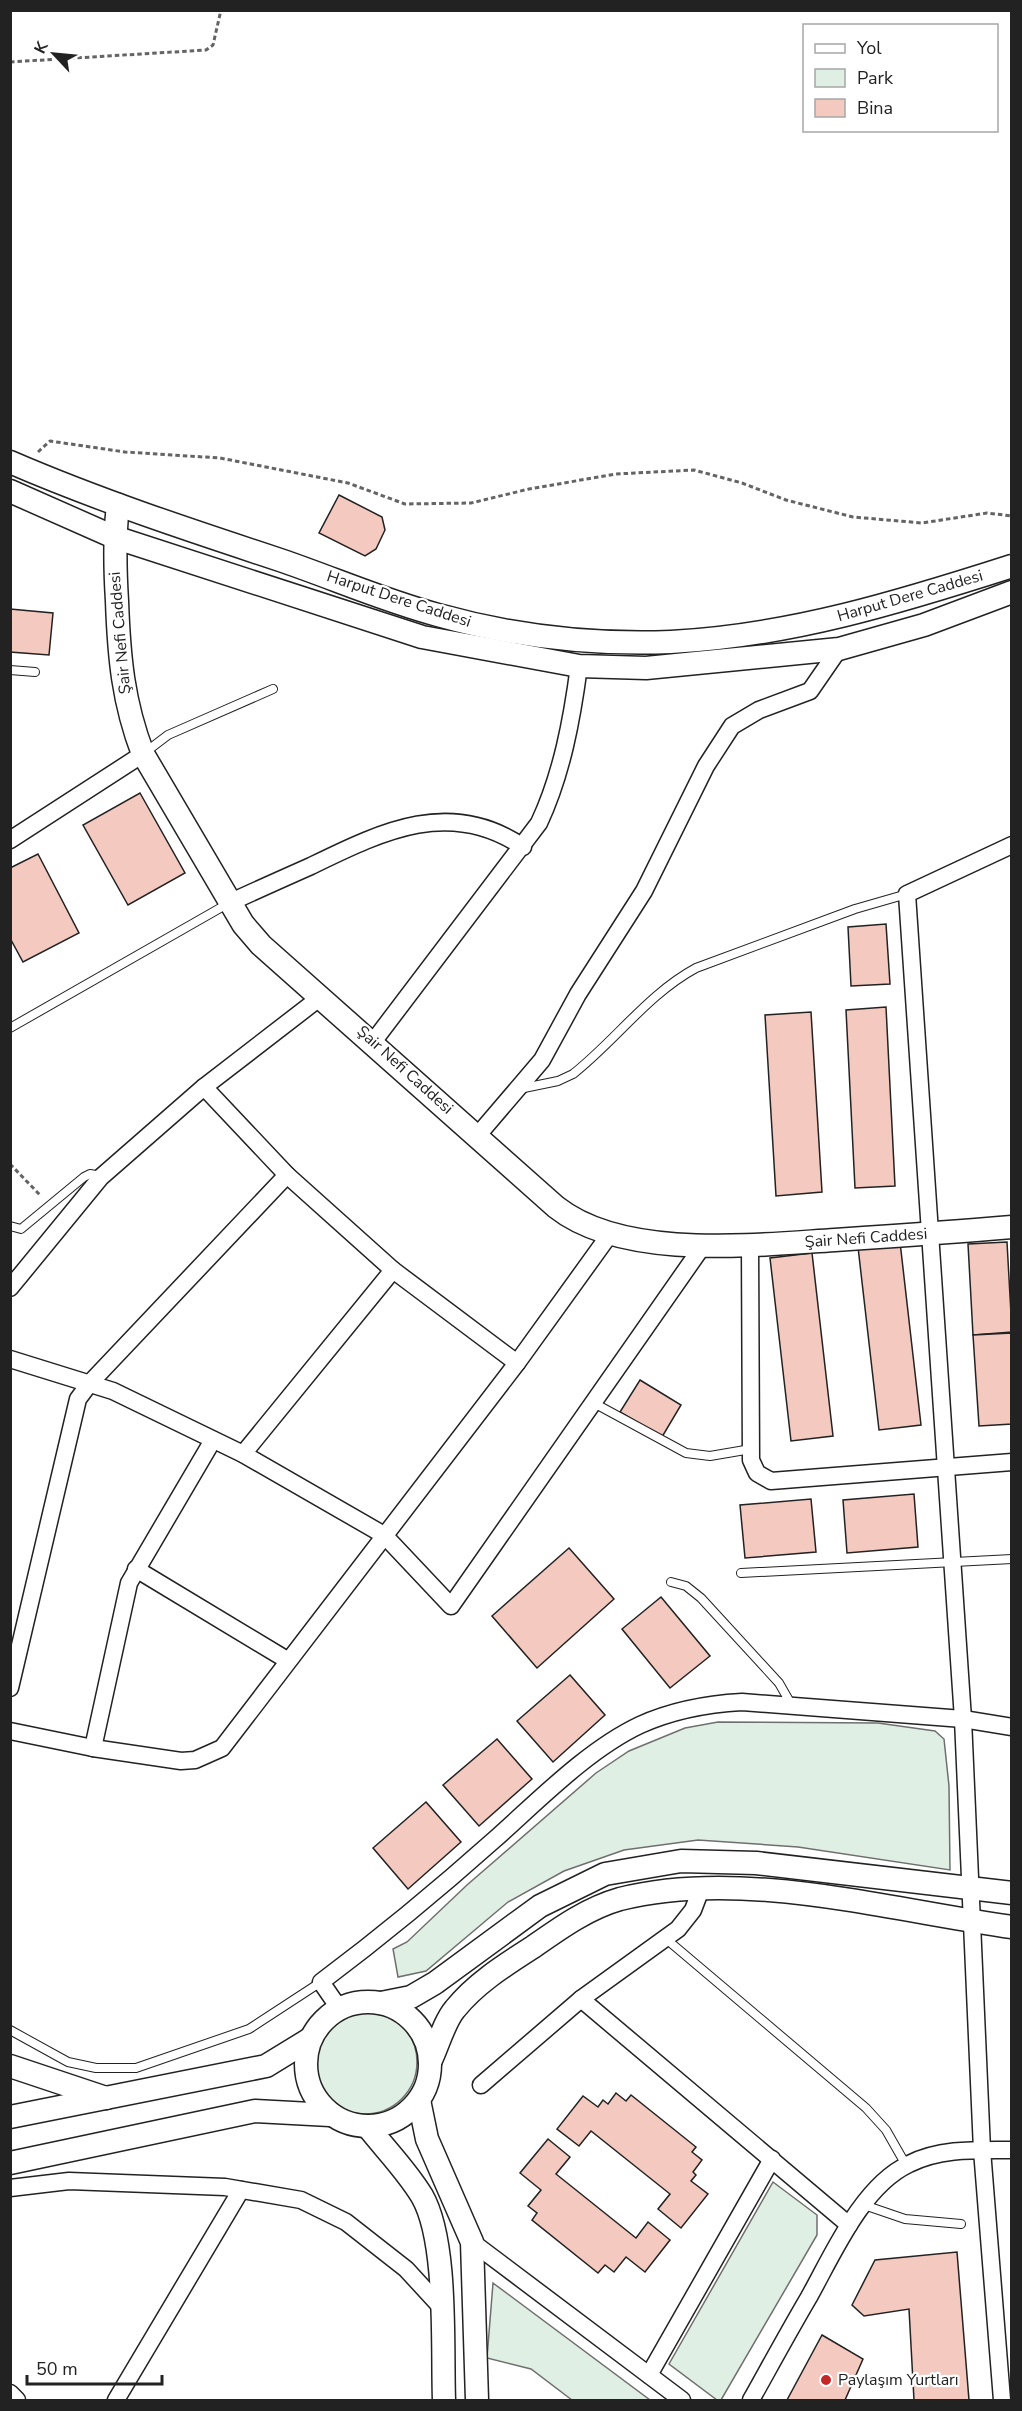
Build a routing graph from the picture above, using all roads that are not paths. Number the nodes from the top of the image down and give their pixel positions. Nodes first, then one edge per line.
1 (16, 464) edge
2 (13, 494) edge
3 (118, 505) junction
4 (114, 537) junction
5 (1011, 566) edge
6 (1011, 592) edge
7 (839, 649) junction
8 (579, 666) junction
9 (10, 670) edge
10 (35, 672) dead end
11 (273, 689) dead end
12 (143, 754) junction
13 (10, 840) edge
14 (1011, 845) edge
15 (523, 847) junction
16 (907, 894) junction
17 (231, 902) junction
18 (322, 996) junction
19 (10, 1028) edge
20 (373, 1042) junction
21 (204, 1087) junction
22 (519, 1089) junction
23 (478, 1135) junction
24 (287, 1175) junction
25 (101, 1177) junction
26 (10, 1226) edge
27 (1011, 1227) edge
28 (609, 1234) junction
29 (931, 1234) junction
30 (750, 1245) junction
31 (702, 1247) junction
32 (393, 1270) junction
33 (10, 1288) edge
34 (10, 1359) edge
35 (517, 1363) junction
36 (90, 1383) junction
37 (592, 1402) junction
38 (213, 1440) junction
39 (751, 1449) junction
40 (243, 1454) junction
41 (1011, 1462) edge
42 (945, 1467) junction
43 (384, 1535) junction
44 (1011, 1559) edge
45 (952, 1561) junction
46 (136, 1569) junction
47 (741, 1573) dead end
48 (671, 1582) dead end
49 (287, 1660) junction
50 (10, 1688) edge
51 (792, 1704) junction
52 (963, 1719) junction
53 (1011, 1727) edge
54 (10, 1731) edge
55 (93, 1748) junction
56 (971, 1887) junction
57 (701, 1889) junction
58 (1011, 1893) edge
59 (972, 1922) junction
60 (1011, 1927) edge
61 (665, 1938) junction
62 (321, 1982) junction
63 (581, 1999) junction
64 (381, 2003) junction
65 (339, 2008) junction
66 (10, 2030) edge
67 (310, 2040) junction
68 (430, 2062) junction
69 (10, 2066) edge
70 (139, 2080) junction
71 (481, 2085) dead end
72 (109, 2099) junction
73 (419, 2100) junction
74 (330, 2115) junction
75 (10, 2117) edge
76 (368, 2127) junction
77 (982, 2150) junction
78 (1011, 2150) edge
79 (772, 2159) junction
80 (10, 2163) edge
81 (906, 2165) junction
82 (10, 2188) edge
83 (241, 2190) junction
84 (864, 2205) junction
85 (961, 2224) dead end
86 (849, 2225) junction
87 (472, 2242) junction
88 (441, 2307) junction
89 (1004, 2327) edge
90 (649, 2375) junction
91 (10, 2393) edge
92 (16, 2400) edge
93 (116, 2400) edge
94 (444, 2400) edge
95 (477, 2400) edge
96 (681, 2400) edge
97 (751, 2400) edge
98 (1002, 2400) edge

1 - 3 street, Harput Dere Caddesi
2 - 4 street, Harput Dere Caddesi
3 - 4 street, Şair Nefi Caddesi
3 - 5 street, Harput Dere Caddesi
4 - 8 street, Harput Dere Caddesi
4 - 12 street, Şair Nefi Caddesi
6 - 7 street, Harput Dere Caddesi
7 - 8 street, Harput Dere Caddesi
7 - 22 street
8 - 15 street
9 - 10 lane
11 - 12 lane
12 - 13 street
12 - 17 street, Şair Nefi Caddesi
14 - 16 street
15 - 17 street
15 - 20 street
16 - 22 lane
16 - 29 street
17 - 18 street, Şair Nefi Caddesi
17 - 19 lane
18 - 20 street, Şair Nefi Caddesi
18 - 21 street
20 - 23 street, Şair Nefi Caddesi
21 - 24 street
21 - 25 street
22 - 23 street
23 - 28 street, Şair Nefi Caddesi
24 - 32 street
24 - 36 street
25 - 26 lane
25 - 33 street
27 - 29 street, Şair Nefi Caddesi
28 - 31 street, Şair Nefi Caddesi
28 - 35 street
29 - 30 street, Şair Nefi Caddesi
29 - 42 street
30 - 31 street, Şair Nefi Caddesi
30 - 39 street
31 - 37 street
32 - 35 street
32 - 40 street
34 - 36 street
35 - 43 street
36 - 38 street
36 - 50 street
37 - 39 lane
37 - 43 street
38 - 40 street
38 - 46 street
39 - 42 street
40 - 43 street
41 - 42 street
42 - 45 street
43 - 49 street
44 - 45 lane
45 - 47 lane
45 - 52 street
46 - 49 street
46 - 55 street
48 - 51 lane
49 - 55 street
51 - 52 street
51 - 62 street
52 - 53 street
52 - 56 street
54 - 55 street
56 - 58 street
56 - 59 street
56 - 64 street
57 - 59 street
57 - 61 street
57 - 68 street
59 - 60 street
59 - 77 street
61 - 63 street
61 - 81 lane
62 - 65 street
62 - 70 lane
63 - 71 street
63 - 79 street
64 - 65 street
64 - 68 street
65 - 67 street
66 - 70 lane
67 - 70 street
67 - 74 street
68 - 73 street
69 - 72 street
70 - 72 street
72 - 75 street
73 - 76 street
73 - 87 street
74 - 76 street
74 - 80 street
76 - 88 street
77 - 78 street
77 - 81 street
77 - 89 street
79 - 86 street
79 - 90 street
81 - 84 street
82 - 83 street
83 - 88 street
83 - 93 street
84 - 85 lane
84 - 86 street
86 - 97 street
87 - 90 street
87 - 95 street
88 - 94 street
89 - 98 street
90 - 96 street
91 - 92 street

